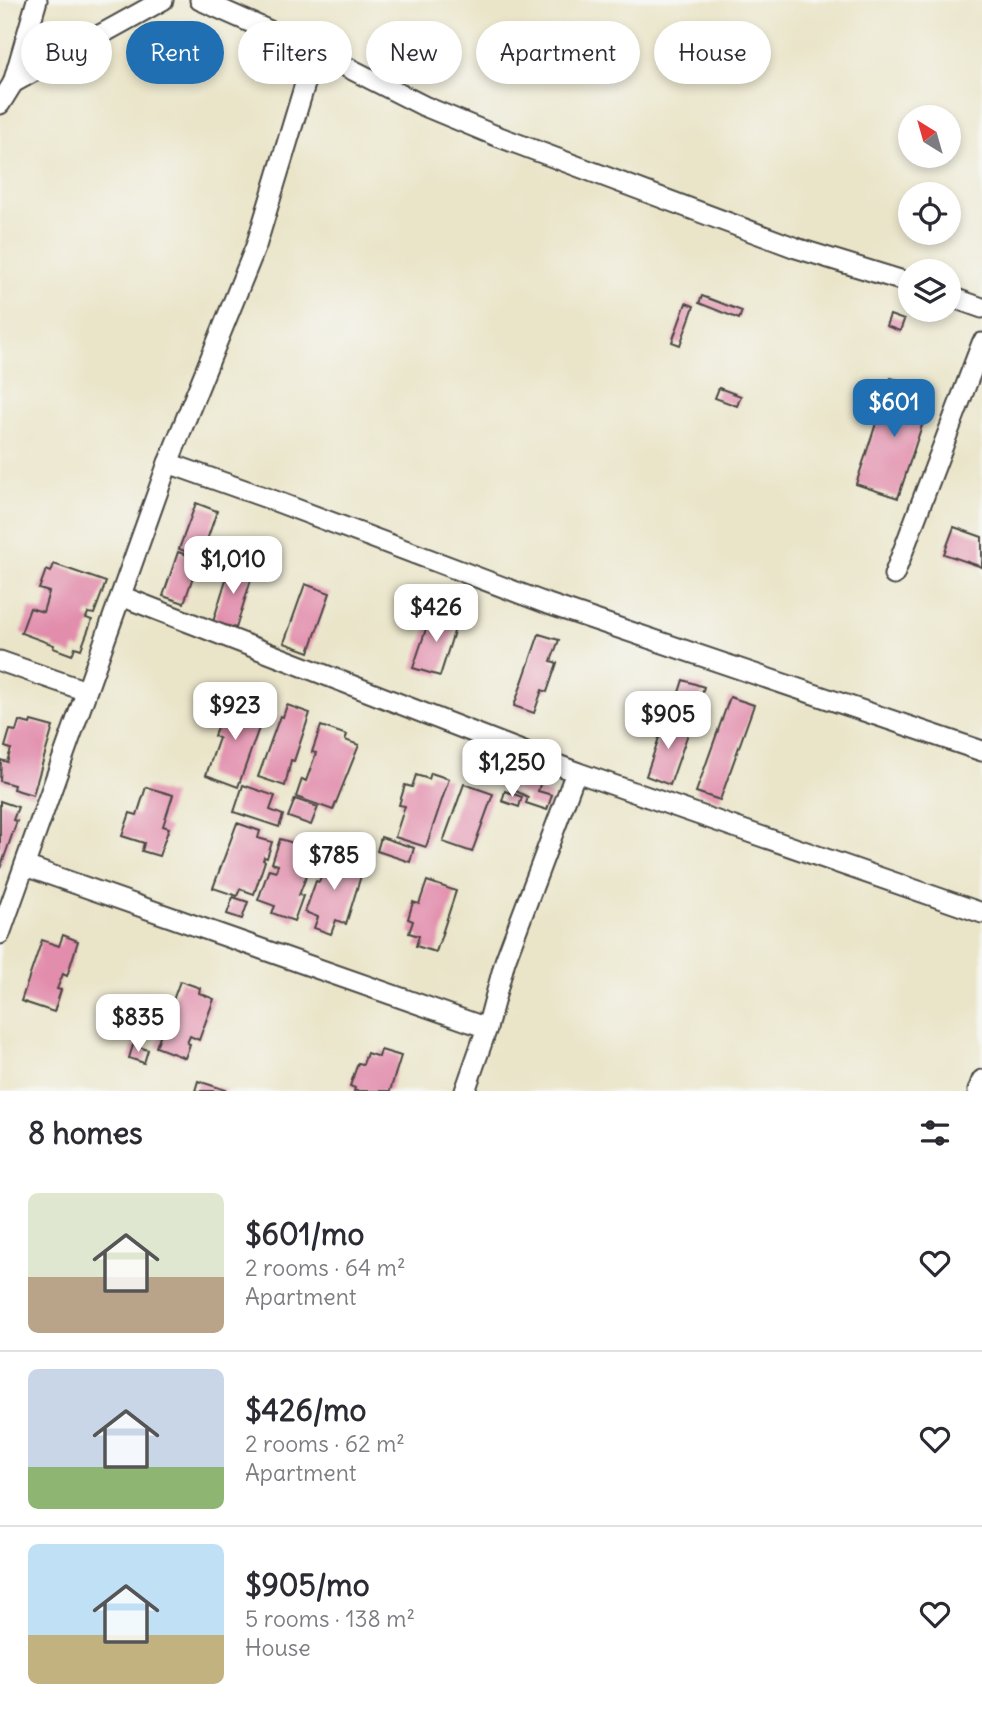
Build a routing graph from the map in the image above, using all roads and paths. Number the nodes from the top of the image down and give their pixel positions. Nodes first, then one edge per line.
1 (37, 0) edge
2 (163, 0) edge
3 (200, 0) edge
4 (247, 21) edge
5 (352, 70) edge
6 (13, 83) junction
7 (305, 84) edge
8 (0, 104) edge
9 (898, 280) edge
10 (961, 301) edge
11 (982, 308) edge
12 (982, 343) edge
13 (169, 463) junction
14 (894, 575) dead end
15 (121, 596) junction
16 (0, 661) edge
17 (86, 691) junction
18 (982, 751) edge
19 (576, 772) junction
20 (25, 866) junction
21 (4, 910) edge
22 (982, 913) edge
23 (0, 934) edge
24 (487, 1028) junction
25 (982, 1080) edge
26 (465, 1091) edge
27 (978, 1091) edge

1 - 6 street
2 - 6 street
3 - 4 street
5 - 9 street
6 - 8 street
7 - 13 street
10 - 11 street
12 - 14 street
13 - 15 street
13 - 18 street
15 - 17 street
15 - 19 street
16 - 17 street
17 - 20 street
19 - 22 street
19 - 24 street
20 - 21 street
20 - 24 street
21 - 23 street
24 - 26 street
25 - 27 street

